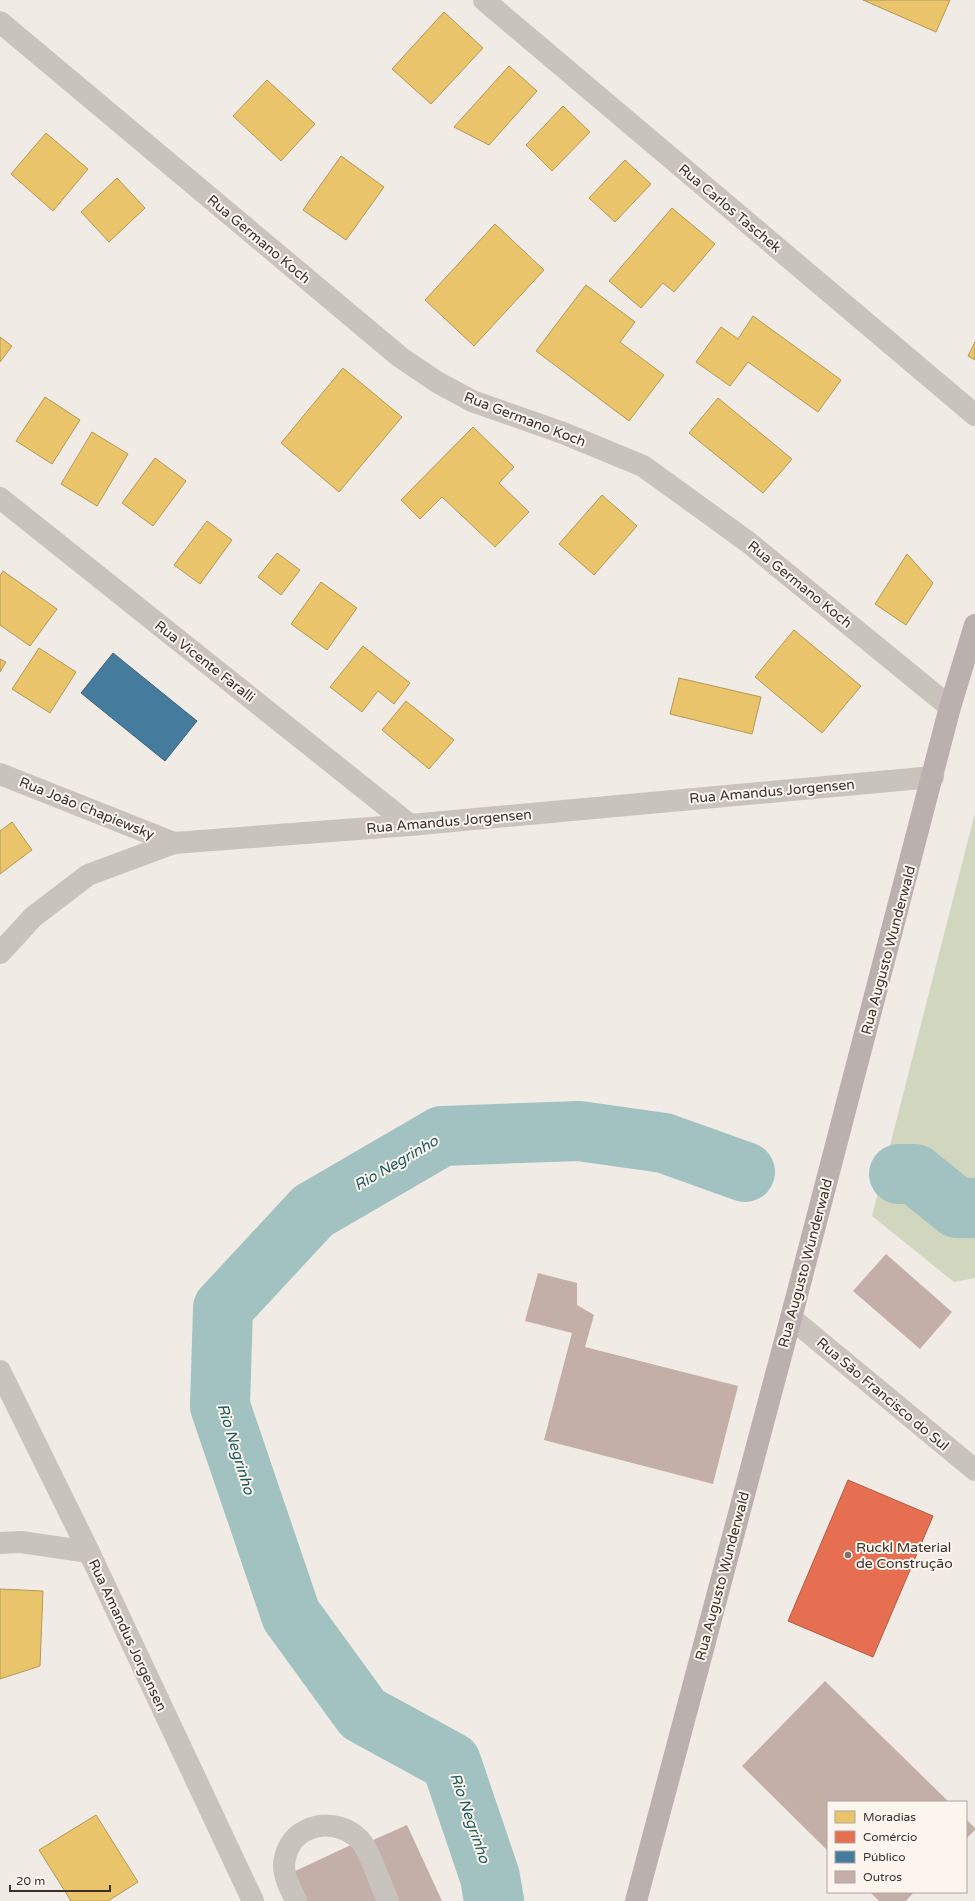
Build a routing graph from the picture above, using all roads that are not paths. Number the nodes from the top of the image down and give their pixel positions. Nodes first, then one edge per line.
1 (484, 0) edge
2 (0, 22) edge
3 (975, 415) edge
4 (0, 498) edge
5 (975, 625) edge
6 (950, 707) junction
7 (0, 774) edge
8 (933, 777) junction
9 (410, 825) junction
10 (174, 843) junction
11 (0, 953) edge
12 (791, 1318) junction
13 (0, 1371) edge
14 (975, 1470) edge
15 (0, 1543) edge
16 (88, 1552) junction
17 (253, 1901) edge
18 (296, 1901) edge
19 (388, 1901) edge
20 (636, 1901) edge

1 - 3 street, Rua Carlos Taschek
2 - 6 street, Rua Germano Koch
4 - 9 street, Rua Vicente Faralli
5 - 6 main road, Rua Augusto Wunderwald
6 - 8 main road, Rua Augusto Wunderwald
7 - 10 street, Rua João Chapiewsky
8 - 9 street, Rua Amandus Jorgensen
8 - 12 main road, Rua Augusto Wunderwald
9 - 10 street, Rua Amandus Jorgensen
10 - 11 street, Rua Amandus Jorgensen
12 - 14 street, Rua São Francisco do Sul
12 - 20 main road, Rua Augusto Wunderwald
13 - 16 street, Rua Amandus Jorgensen
15 - 16 street
16 - 17 street, Rua Amandus Jorgensen
18 - 19 street

